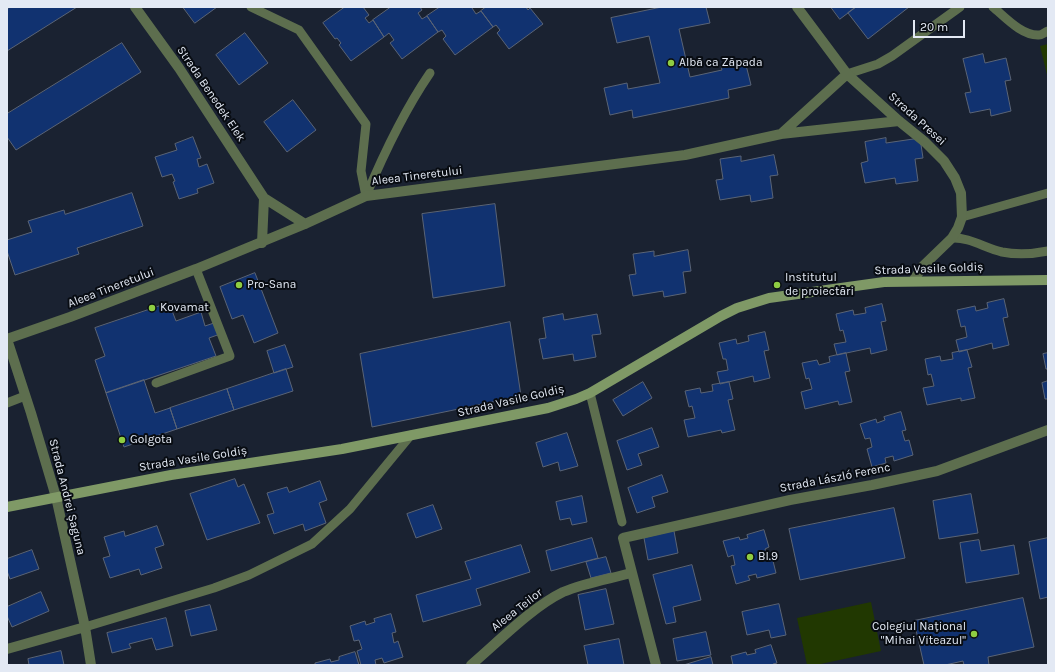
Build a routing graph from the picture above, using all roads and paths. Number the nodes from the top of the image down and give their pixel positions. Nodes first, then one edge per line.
1 (135, 7) edge
2 (251, 7) edge
3 (797, 7) edge
4 (960, 7) edge
5 (993, 7) edge
6 (1048, 31) edge
7 (430, 72) dead end
8 (847, 74) junction
9 (898, 121) junction
10 (781, 134) junction
11 (1048, 193) edge
12 (366, 196) junction
13 (264, 198) junction
14 (962, 217) junction
15 (305, 224) junction
16 (952, 238) junction
17 (262, 243) junction
18 (1048, 251) edge
19 (196, 269) junction
20 (1048, 280) edge
21 (913, 281) junction
22 (7, 339) edge
23 (156, 384) dead end
24 (590, 393) junction
25 (26, 396) junction
26 (7, 403) edge
27 (1048, 430) edge
28 (411, 435) junction
29 (56, 497) junction
30 (7, 507) edge
31 (622, 522) dead end
32 (631, 572) junction
33 (84, 627) junction
34 (7, 649) edge
35 (91, 665) edge
36 (471, 665) edge
37 (656, 665) edge

1 - 13 street, Strada Benedek Elek
2 - 12 lane
3 - 8 street, Strada Presei
4 - 8 lane
5 - 6 lane
7 - 12 lane
8 - 9 street, Strada Presei
8 - 10 street
9 - 10 street, Aleea Tineretului
9 - 14 street, Strada Presei
10 - 12 street, Aleea Tineretului
11 - 14 lane
12 - 15 street, Aleea Tineretului
13 - 15 street, Strada Benedek Elek
13 - 17 street
14 - 16 street, Strada Presei
15 - 17 street, Aleea Tineretului
16 - 18 lane
16 - 21 street, Strada Presei
17 - 19 street, Aleea Tineretului
19 - 22 street, Aleea Tineretului
19 - 23 lane
20 - 21 street, Strada Vasile Goldiș
21 - 24 street, Strada Vasile Goldiș
22 - 25 street, Strada Andrei Șaguna
24 - 28 street, Strada Vasile Goldiș
24 - 31 lane
25 - 26 lane
25 - 29 street, Strada Andrei Șaguna
27 - 32 street, Strada László Ferenc
28 - 29 street, Strada Vasile Goldiș
28 - 33 lane
29 - 30 street, Strada Vasile Goldiș
29 - 33 street, Strada Andrei Șaguna
32 - 36 street, Aleea Teilor
32 - 37 street
33 - 34 street
33 - 35 street, Strada Andrei Șaguna

